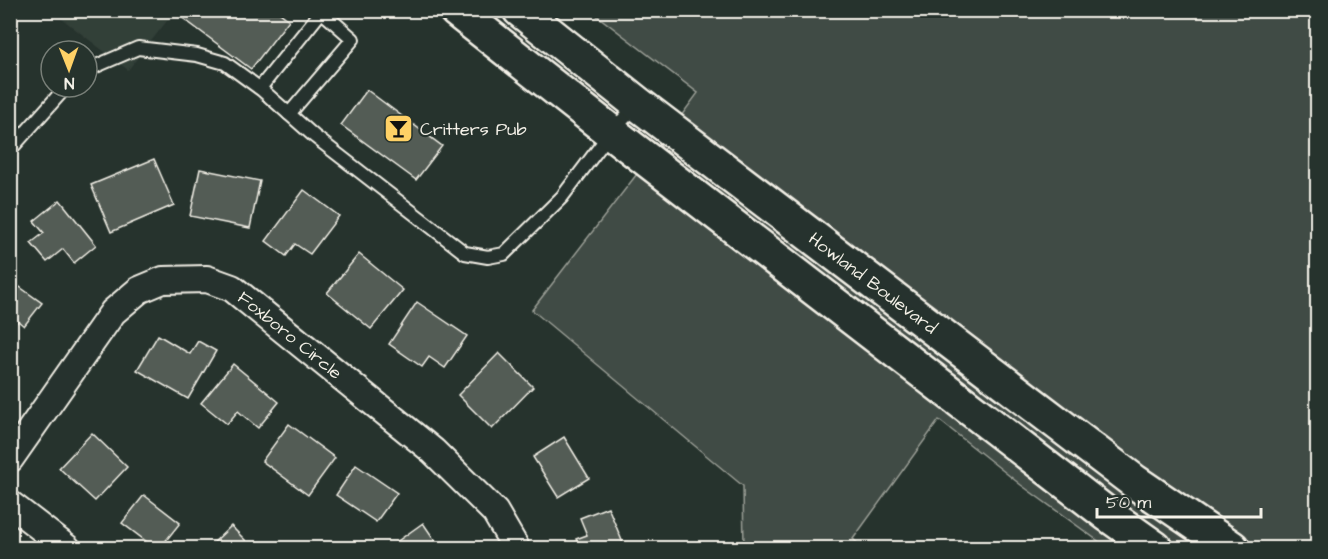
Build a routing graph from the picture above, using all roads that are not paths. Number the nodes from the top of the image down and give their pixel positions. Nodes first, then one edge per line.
1 (456, 10) edge
2 (520, 10) edge
3 (321, 11) edge
4 (99, 65) edge
5 (260, 88) junction
6 (55, 99) edge
7 (638, 104) junction
8 (289, 114) junction
9 (610, 132) junction
10 (10, 150) edge
11 (10, 459) edge
12 (10, 504) edge
13 (67, 549) edge
14 (516, 549) edge
15 (1155, 549) edge
16 (1232, 549) edge

1 - 9 main road
2 - 7 main road, Howland Boulevard
3 - 5 lane
3 - 8 lane
4 - 5 lane
5 - 8 lane
6 - 10 lane
7 - 9 lane
7 - 16 main road, Howland Boulevard
8 - 9 lane
9 - 15 main road
11 - 14 street, Foxboro Circle
12 - 13 street

